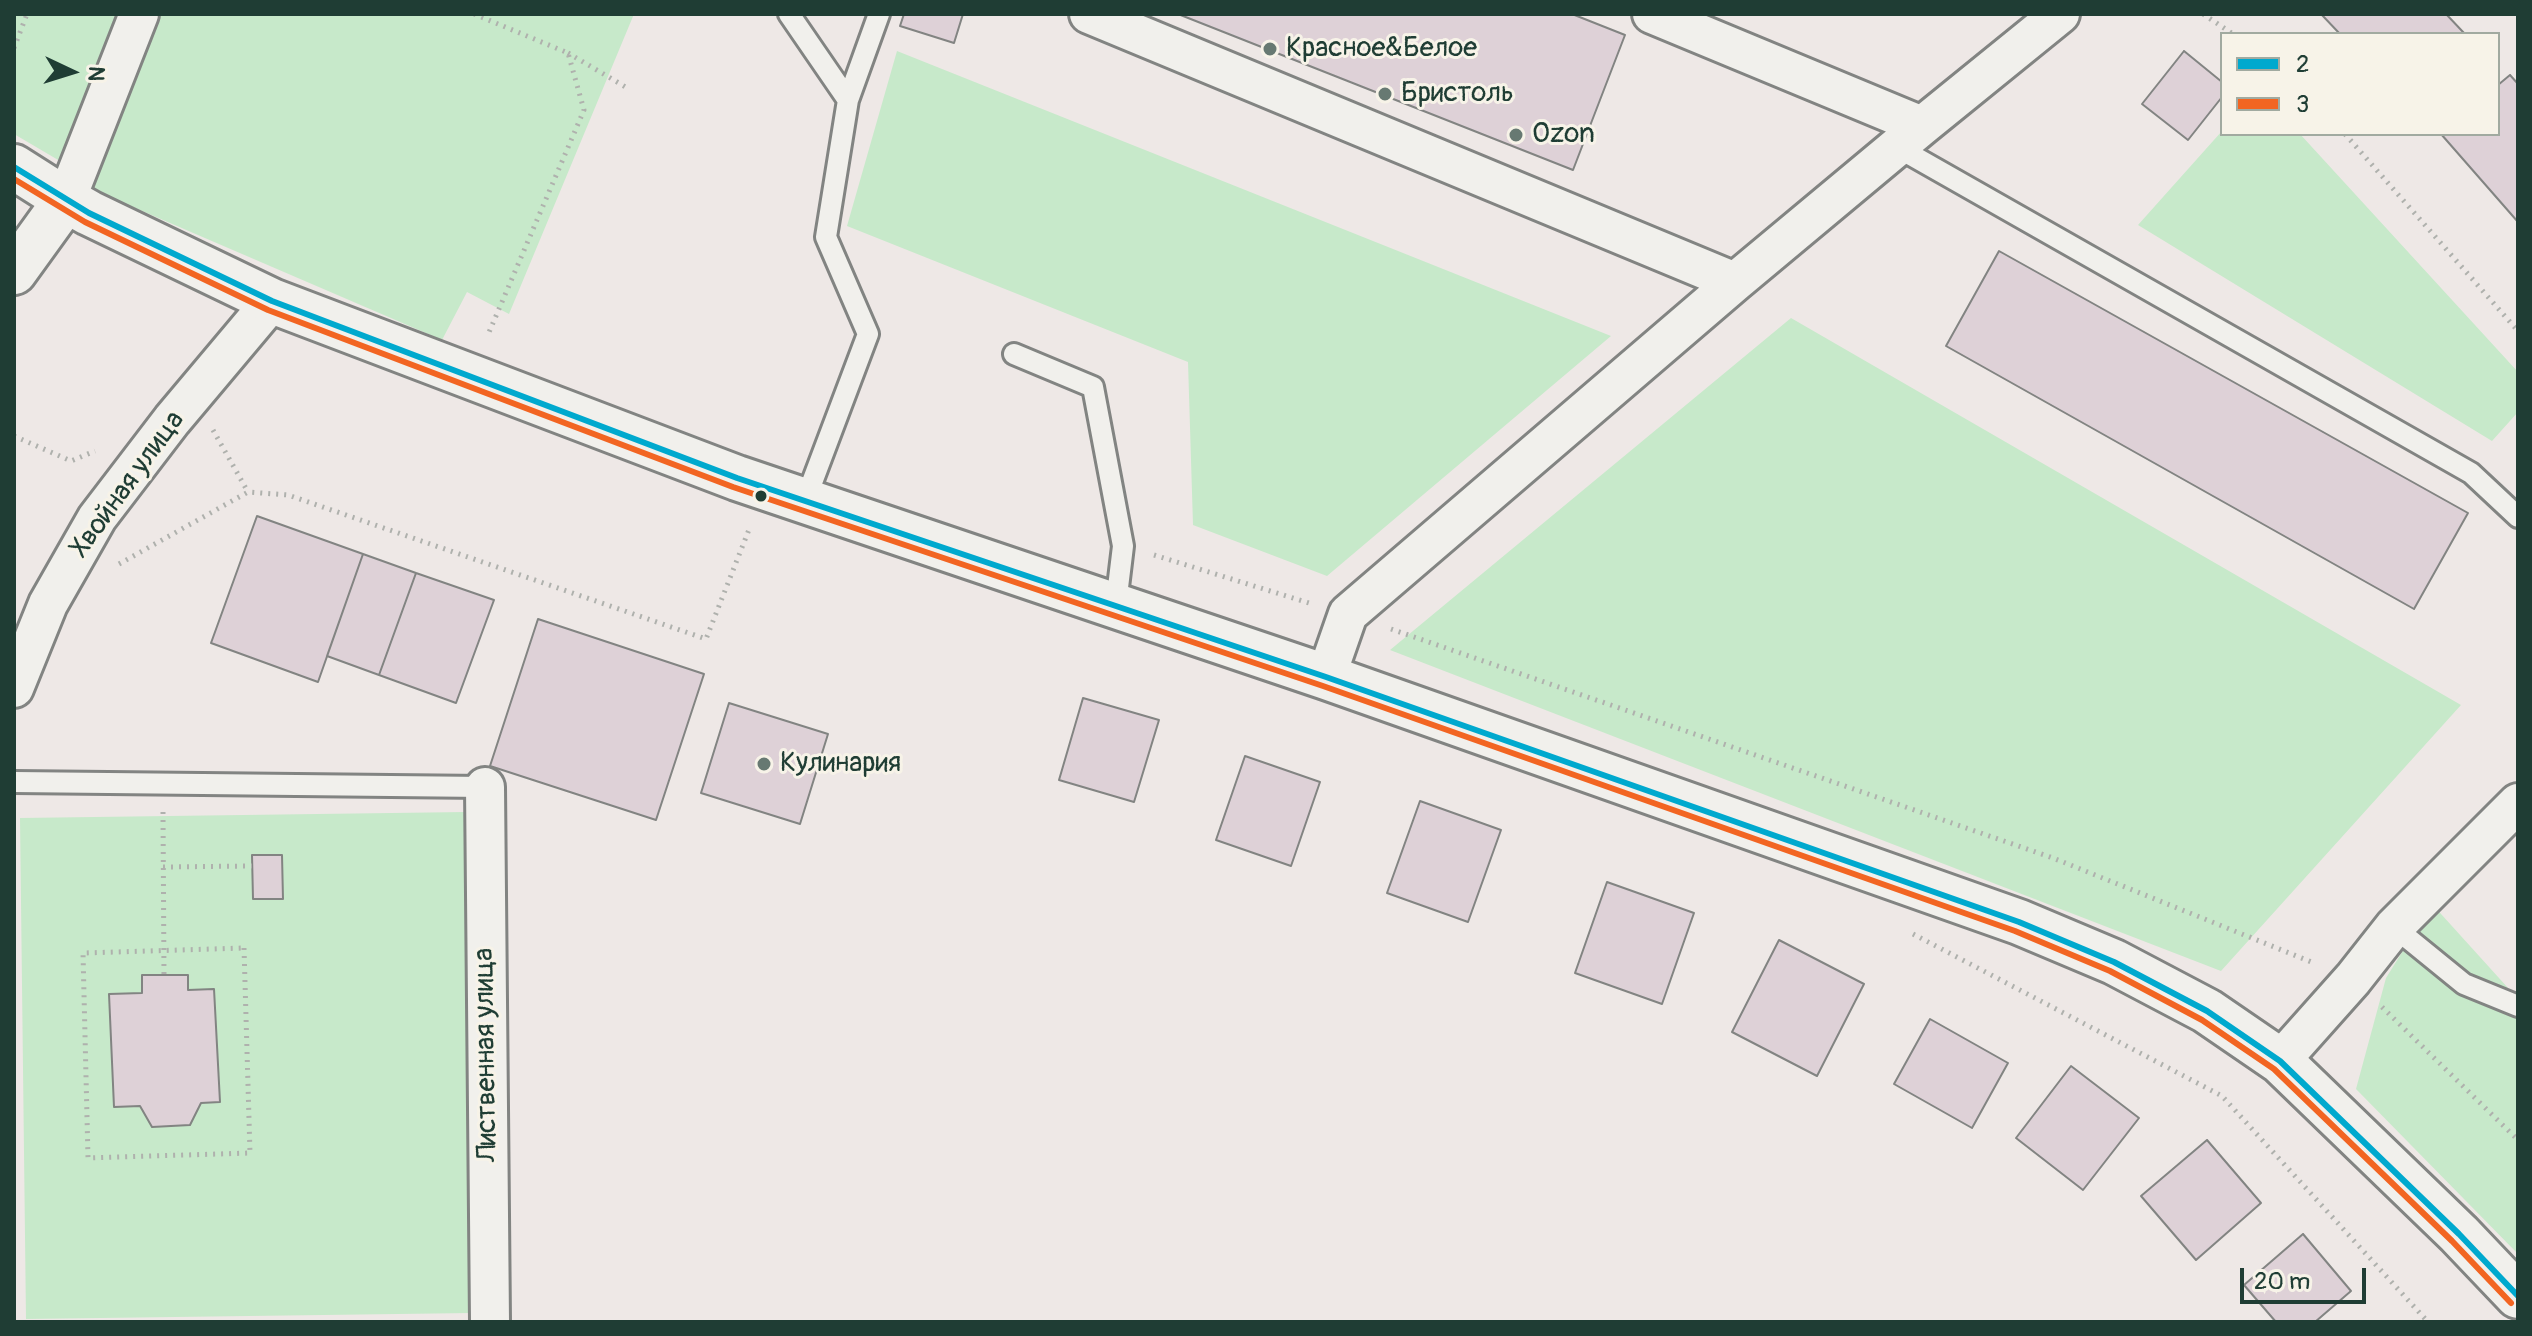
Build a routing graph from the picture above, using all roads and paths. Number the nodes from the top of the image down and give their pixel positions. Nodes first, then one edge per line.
1 (27, 14) edge
2 (139, 14) edge
3 (474, 14) edge
4 (789, 14) edge
5 (879, 14) edge
6 (1089, 14) edge
7 (1652, 14) edge
8 (2060, 14) edge
9 (2203, 14) edge
10 (2230, 32) edge
11 (14, 48) edge
12 (568, 53) junction
13 (629, 89) dead end
14 (848, 100) junction
15 (2347, 136) edge
16 (1909, 137) junction
17 (14, 167) edge
18 (66, 200) junction
19 (14, 272) edge
20 (1735, 282) junction
21 (272, 301) junction
22 (2518, 331) edge
23 (487, 338) dead end
24 (1014, 354) dead end
25 (805, 501) junction
26 (2518, 517) edge
27 (751, 525) dead end
28 (1123, 546) junction
29 (115, 566) dead end
30 (1116, 604) junction
31 (1348, 614) junction
32 (1326, 677) junction
33 (14, 688) edge
34 (14, 782) edge
35 (163, 784) junction
36 (485, 787) joint
37 (2518, 803) edge
38 (252, 866) dead end
39 (163, 867) junction
40 (2394, 927) junction
41 (1907, 931) dead end
42 (163, 950) junction
43 (164, 975) dead end
44 (2353, 979) junction
45 (2518, 1006) edge
46 (2280, 1061) junction
47 (2518, 1140) edge
48 (2518, 1296) edge
49 (490, 1322) edge
50 (2428, 1322) edge

1 - 11 path
2 - 18 street
3 - 12 path
4 - 14 lane
5 - 14 lane
6 - 20 street
7 - 16 street
8 - 16 street
9 - 10 path
12 - 13 path
12 - 23 path
14 - 25 lane
15 - 22 path
16 - 20 street
16 - 26 lane
17 - 18 main road
18 - 19 main road
18 - 21 main road
20 - 31 street
21 - 25 main road
21 - 33 street, Хвойная улица
24 - 28 lane
25 - 30 main road
27 - 29 path
28 - 30 lane
28 - 31 path
30 - 32 main road
31 - 32 street
31 - 44 path
32 - 46 main road
34 - 35 lane
35 - 36 lane
35 - 39 path
36 - 49 street, Лиственная улица
37 - 40 street
38 - 39 path
39 - 42 path
40 - 44 street
40 - 45 lane
41 - 50 path
42 - 42 path
42 - 43 path
44 - 46 street
44 - 47 path
46 - 48 main road

